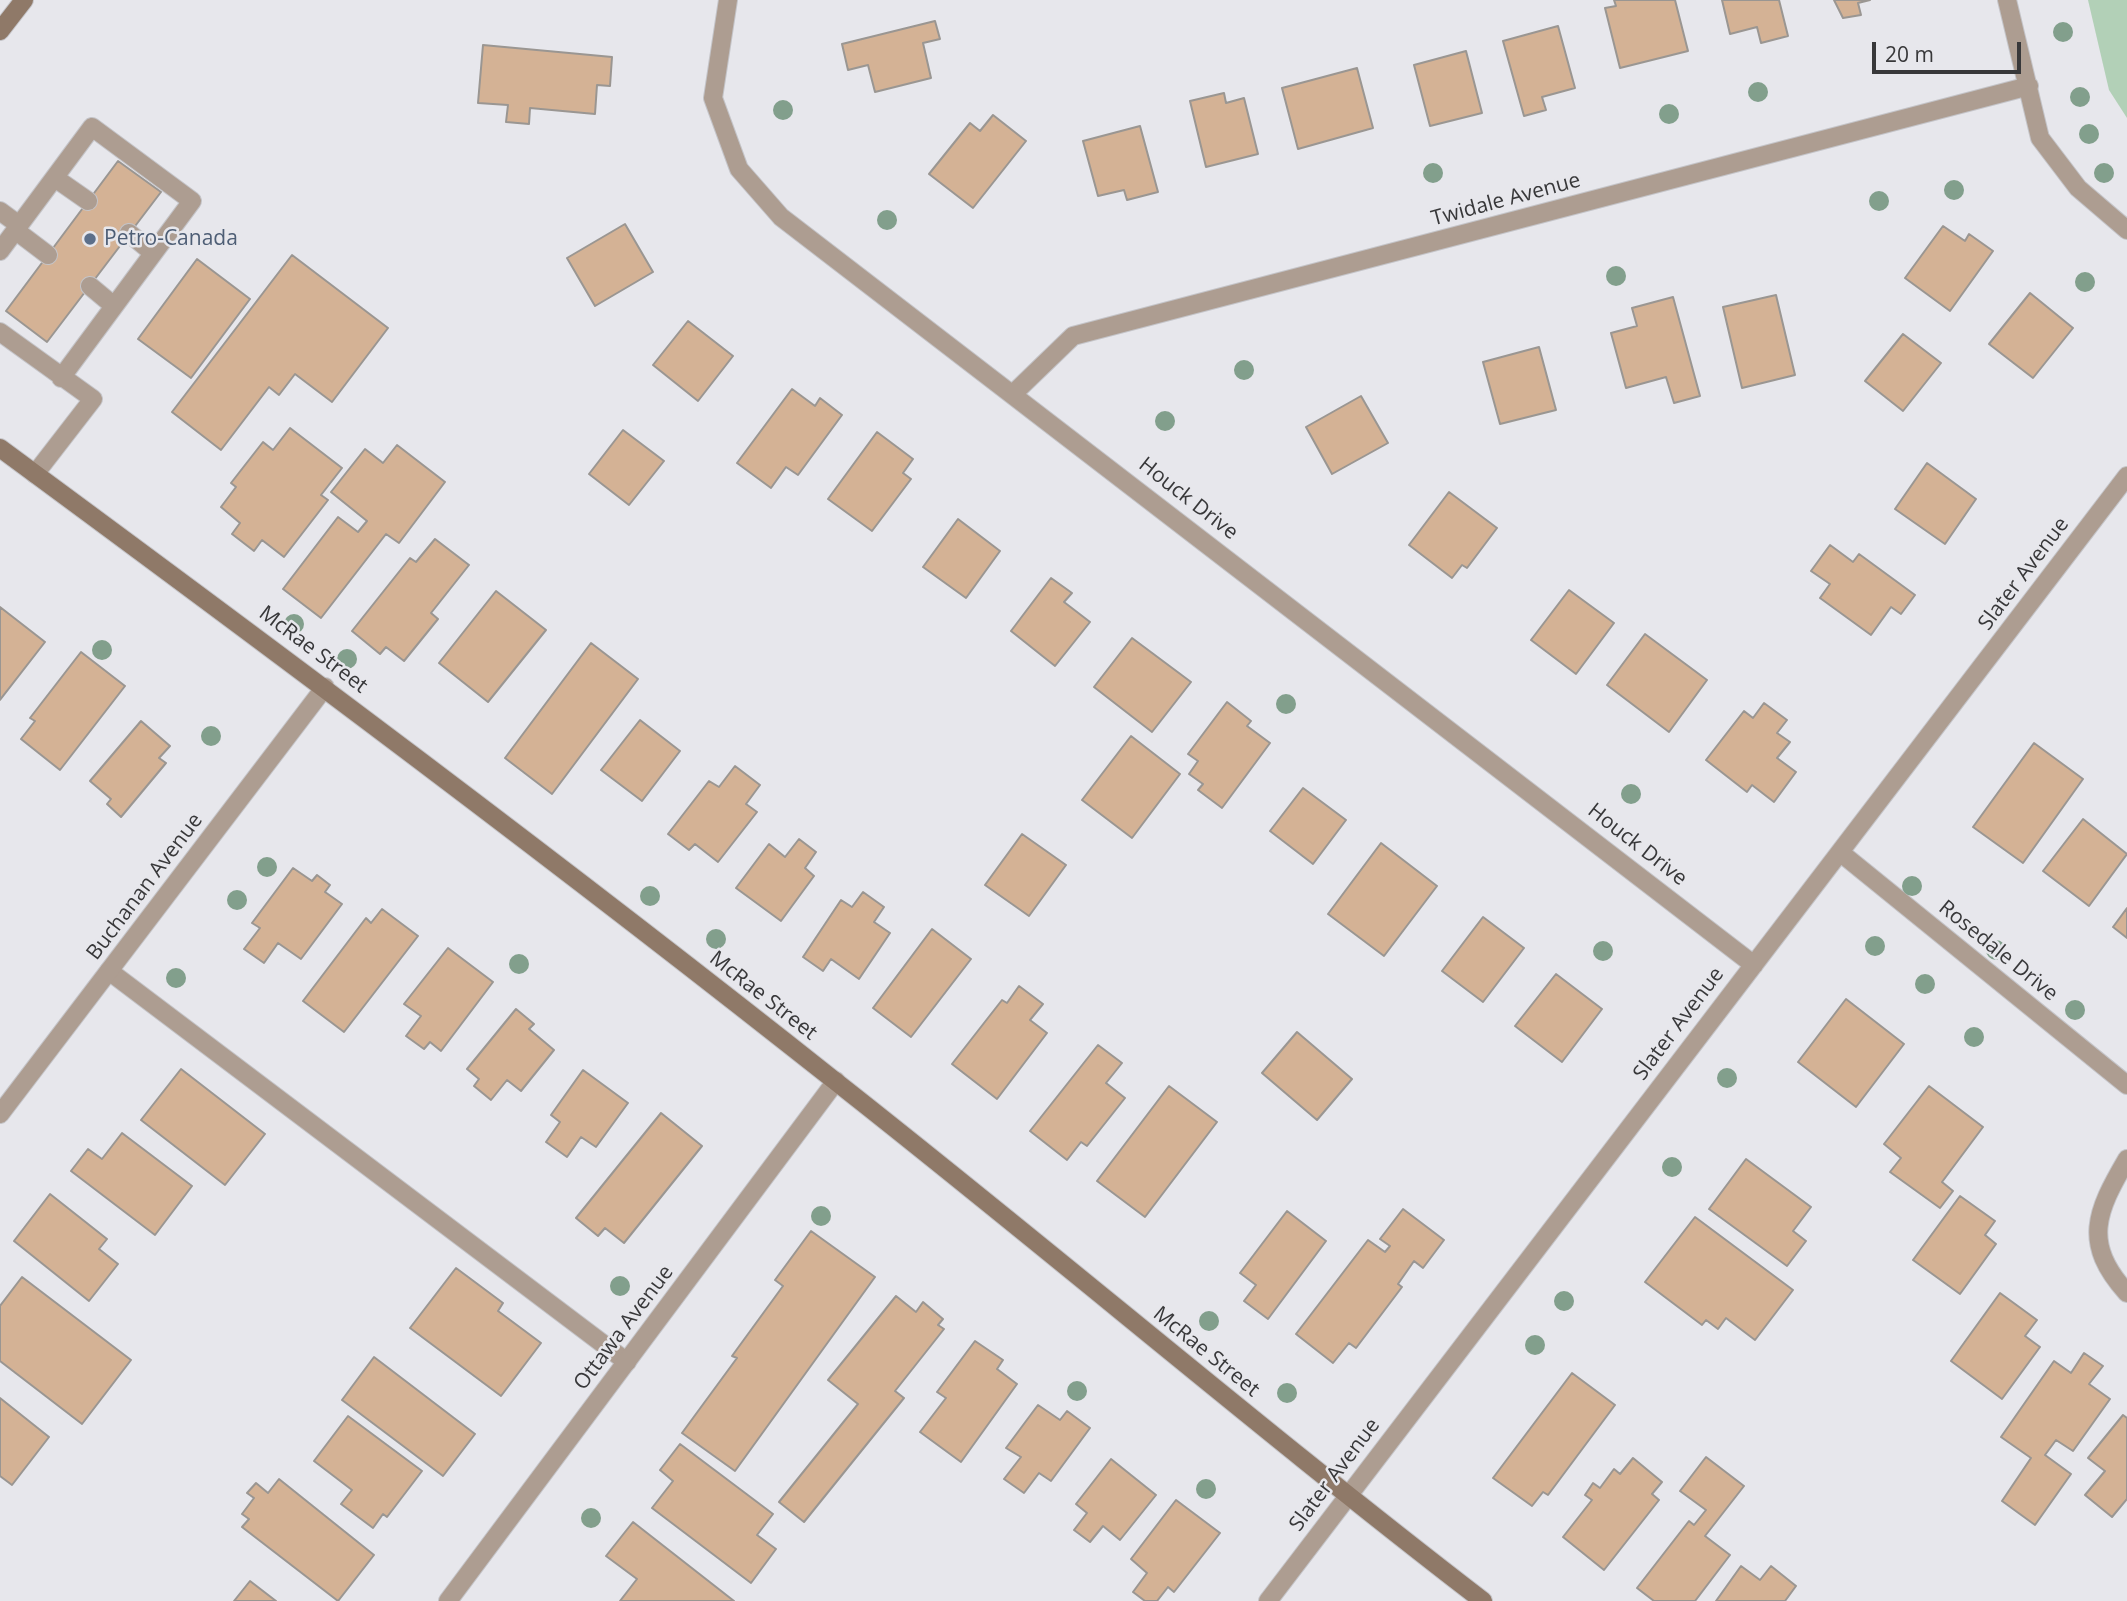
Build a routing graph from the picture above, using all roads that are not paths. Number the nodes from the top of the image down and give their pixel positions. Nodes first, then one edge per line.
1 (24, 0) edge
2 (728, 0) edge
3 (2007, 0) edge
4 (0, 31) edge
5 (2029, 86) junction
6 (55, 177) junction
7 (88, 201) dead end
8 (0, 211) edge
9 (17, 228) junction
10 (2127, 230) edge
11 (129, 233) dead end
12 (0, 251) edge
13 (153, 253) junction
14 (48, 255) dead end
15 (90, 286) dead end
16 (114, 306) junction
17 (0, 332) edge
18 (61, 377) junction
19 (1014, 393) junction
20 (0, 448) edge
21 (35, 474) junction
22 (2127, 476) edge
23 (325, 687) junction
24 (1840, 853) junction
25 (1754, 965) junction
26 (109, 971) junction
27 (836, 1081) junction
28 (2127, 1085) edge
29 (0, 1114) edge
30 (2127, 1159) edge
31 (2127, 1293) edge
32 (627, 1362) junction
33 (1347, 1496) junction
34 (448, 1601) edge
35 (1268, 1601) edge
36 (1483, 1601) edge

1 - 4 street
2 - 19 street, Houck Drive
3 - 5 street
5 - 10 street
5 - 19 street, Twidale Avenue
6 - 7 street
6 - 9 street
6 - 13 street
8 - 9 street
9 - 12 street
9 - 14 street
11 - 13 street
13 - 16 street
15 - 16 street
16 - 18 street
17 - 18 street
18 - 21 street
19 - 25 street, Houck Drive
20 - 21 street, McRae Street
21 - 23 street, McRae Street
22 - 24 street, Slater Avenue
23 - 26 street, Buchanan Avenue
23 - 27 street, McRae Street
24 - 25 street, Slater Avenue
24 - 28 street, Rosedale Drive
25 - 33 street, Slater Avenue
26 - 29 street, Buchanan Avenue
26 - 32 street
27 - 32 street, Ottawa Avenue
27 - 33 street, McRae Street
30 - 31 street
32 - 34 street, Ottawa Avenue
33 - 35 street, Slater Avenue
33 - 36 street, McRae Street

